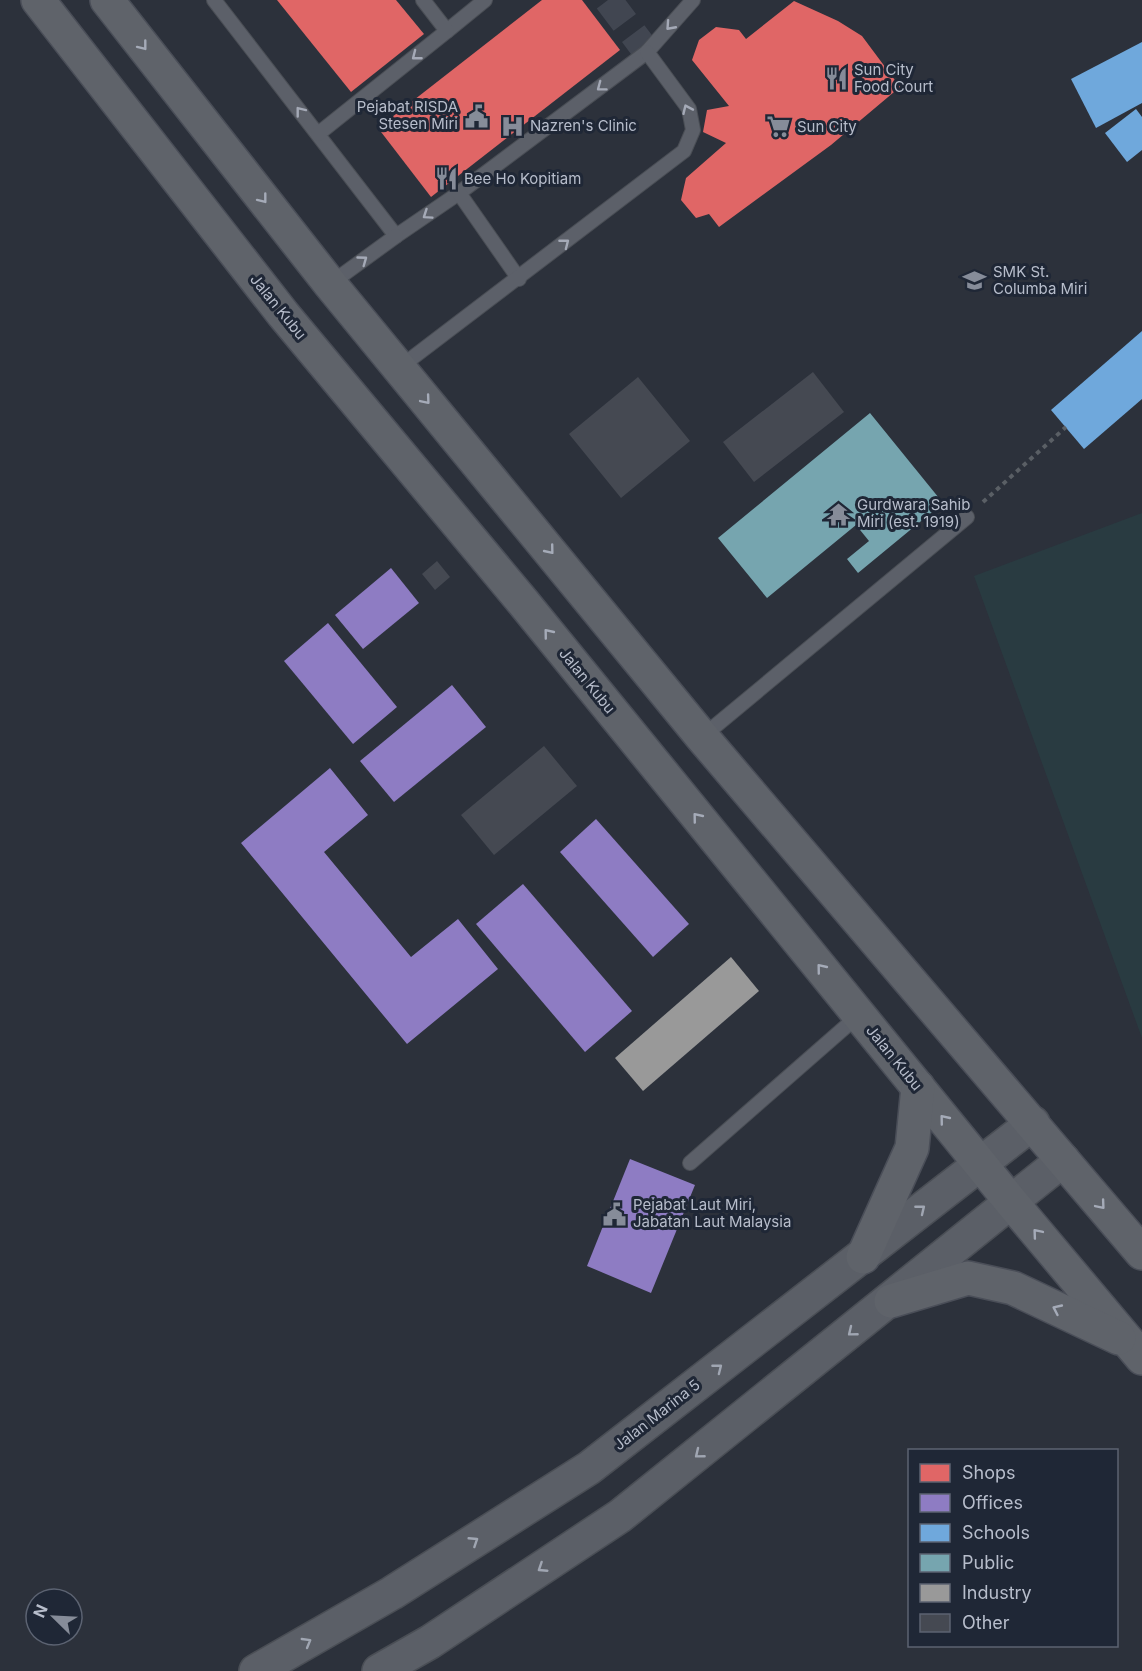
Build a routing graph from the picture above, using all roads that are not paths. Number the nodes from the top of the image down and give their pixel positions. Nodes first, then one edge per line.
1 (38, 0) edge
2 (107, 0) edge
3 (214, 0) edge
4 (423, 0) edge
5 (485, 0) edge
6 (693, 0) edge
7 (447, 31) junction
8 (648, 52) junction
9 (318, 134) junction
10 (459, 193) junction
11 (396, 236) junction
12 (519, 279) junction
13 (330, 284) junction
14 (399, 368) junction
15 (967, 517) road end
16 (702, 737) junction
17 (859, 1015) junction
18 (918, 1087) junction
19 (1033, 1123) junction
20 (1064, 1160) junction
21 (690, 1163) dead end
22 (980, 1165) junction
23 (1012, 1203) junction
24 (1142, 1253) edge
25 (863, 1257) junction
26 (891, 1301) junction
27 (1136, 1350) edge
28 (256, 1671) edge
29 (379, 1671) edge

17 -> 1 main road, Jalan Kubu
2 -> 13 main road
9 -> 3 lane
4 - 7 lane
5 - 7 lane
6 -> 8 lane
7 -> 9 lane
8 -> 10 lane
12 -> 8 lane
9 - 11 lane
10 -> 11 lane
10 - 12 lane
13 -> 11 lane
12 - 14 lane
13 - 14 main road
14 -> 16 main road
15 - 16 lane
16 - 19 main road
17 - 18 main road, Jalan Kubu
17 - 21 lane
22 -> 18 main road, Jalan Kubu
18 - 25 main road
19 - 20 main road
19 - 22 street, Jalan Marina 5
20 - 23 street
20 -> 24 main road
22 - 23 main road, Jalan Kubu
25 -> 22 street, Jalan Marina 5
23 - 26 street
27 -> 23 main road, Jalan Kubu
28 -> 25 street, Jalan Marina 5
27 -> 26 main road
26 -> 29 street

